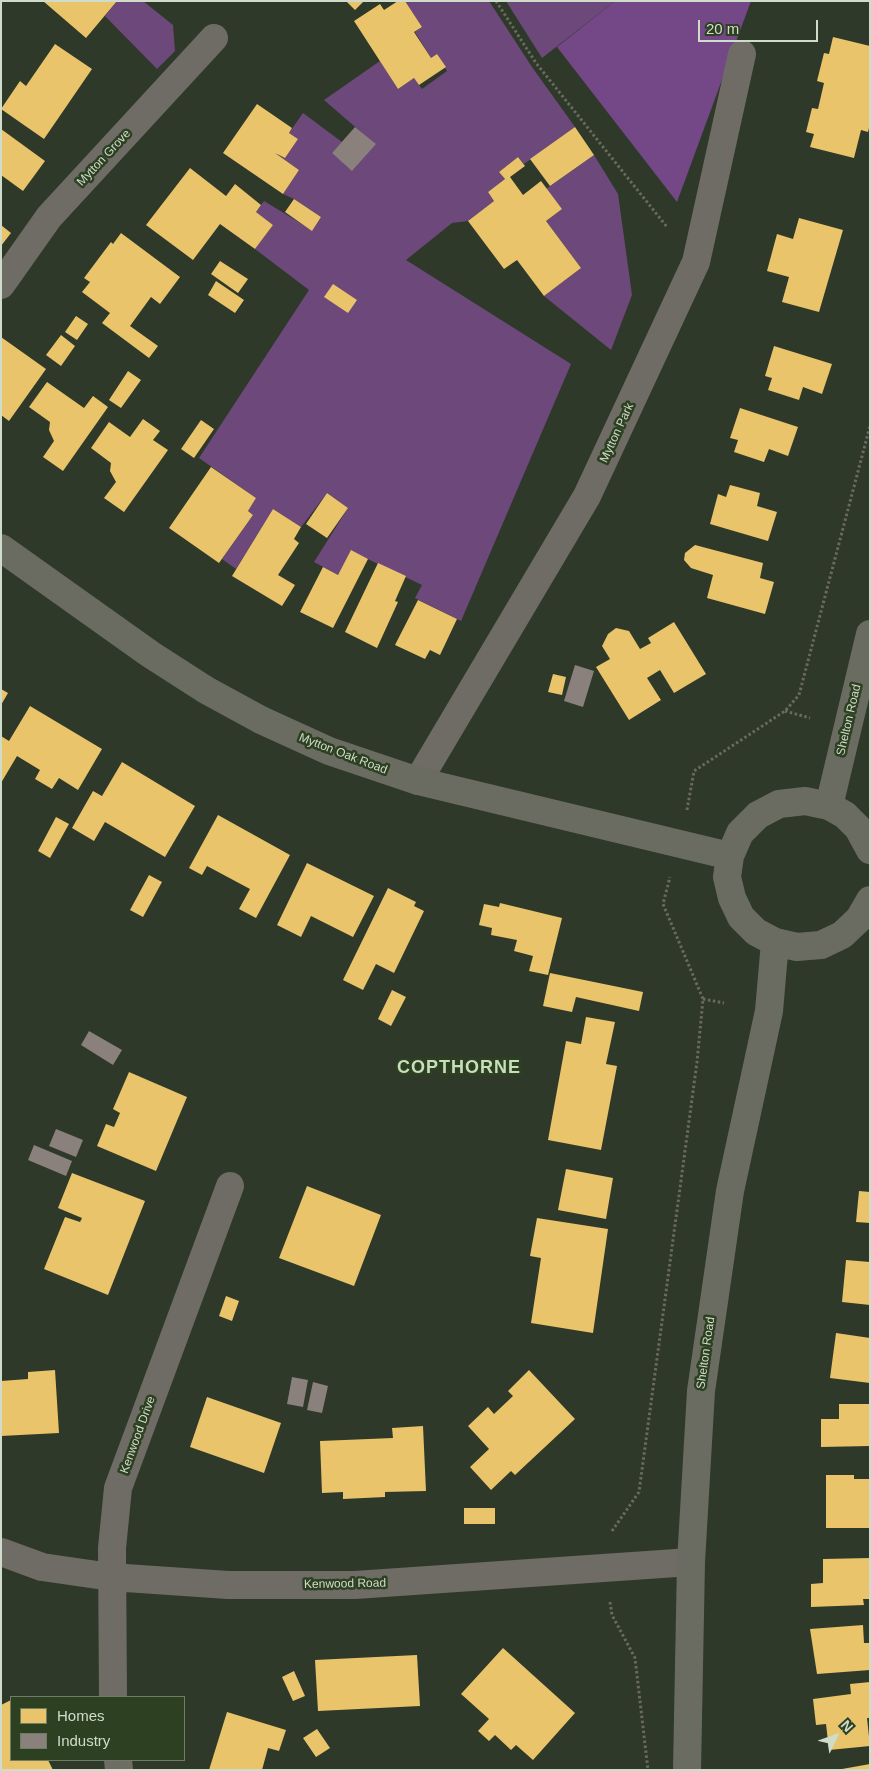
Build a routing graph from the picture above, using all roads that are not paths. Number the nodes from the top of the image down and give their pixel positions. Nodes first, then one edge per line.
1 (214, 38) dead end
2 (742, 54) dead end
3 (1, 285) edge
4 (1, 548) edge
5 (870, 634) edge
6 (418, 782) junction
7 (829, 806) junction
8 (870, 850) edge
9 (730, 856) junction
10 (870, 900) edge
11 (775, 942) junction
12 (230, 1186) dead end
13 (1, 1552) edge
14 (691, 1562) junction
15 (111, 1577) junction
16 (114, 1696) edge
17 (688, 1770) edge

1 - 3 street, Mytton Grove
2 - 6 street, Mytton Park
4 - 6 main road, Mytton Oak Road
5 - 7 main road, Shelton Road
6 - 9 main road, Mytton Oak Road
7 - 8 main road
7 - 9 main road
9 - 11 main road
10 - 11 main road
11 - 14 main road, Shelton Road
12 - 15 street, Kenwood Drive
13 - 15 street, Kenwood Road
14 - 15 street, Kenwood Road
14 - 17 main road, Shelton Road
15 - 16 street, Kenwood Drive

